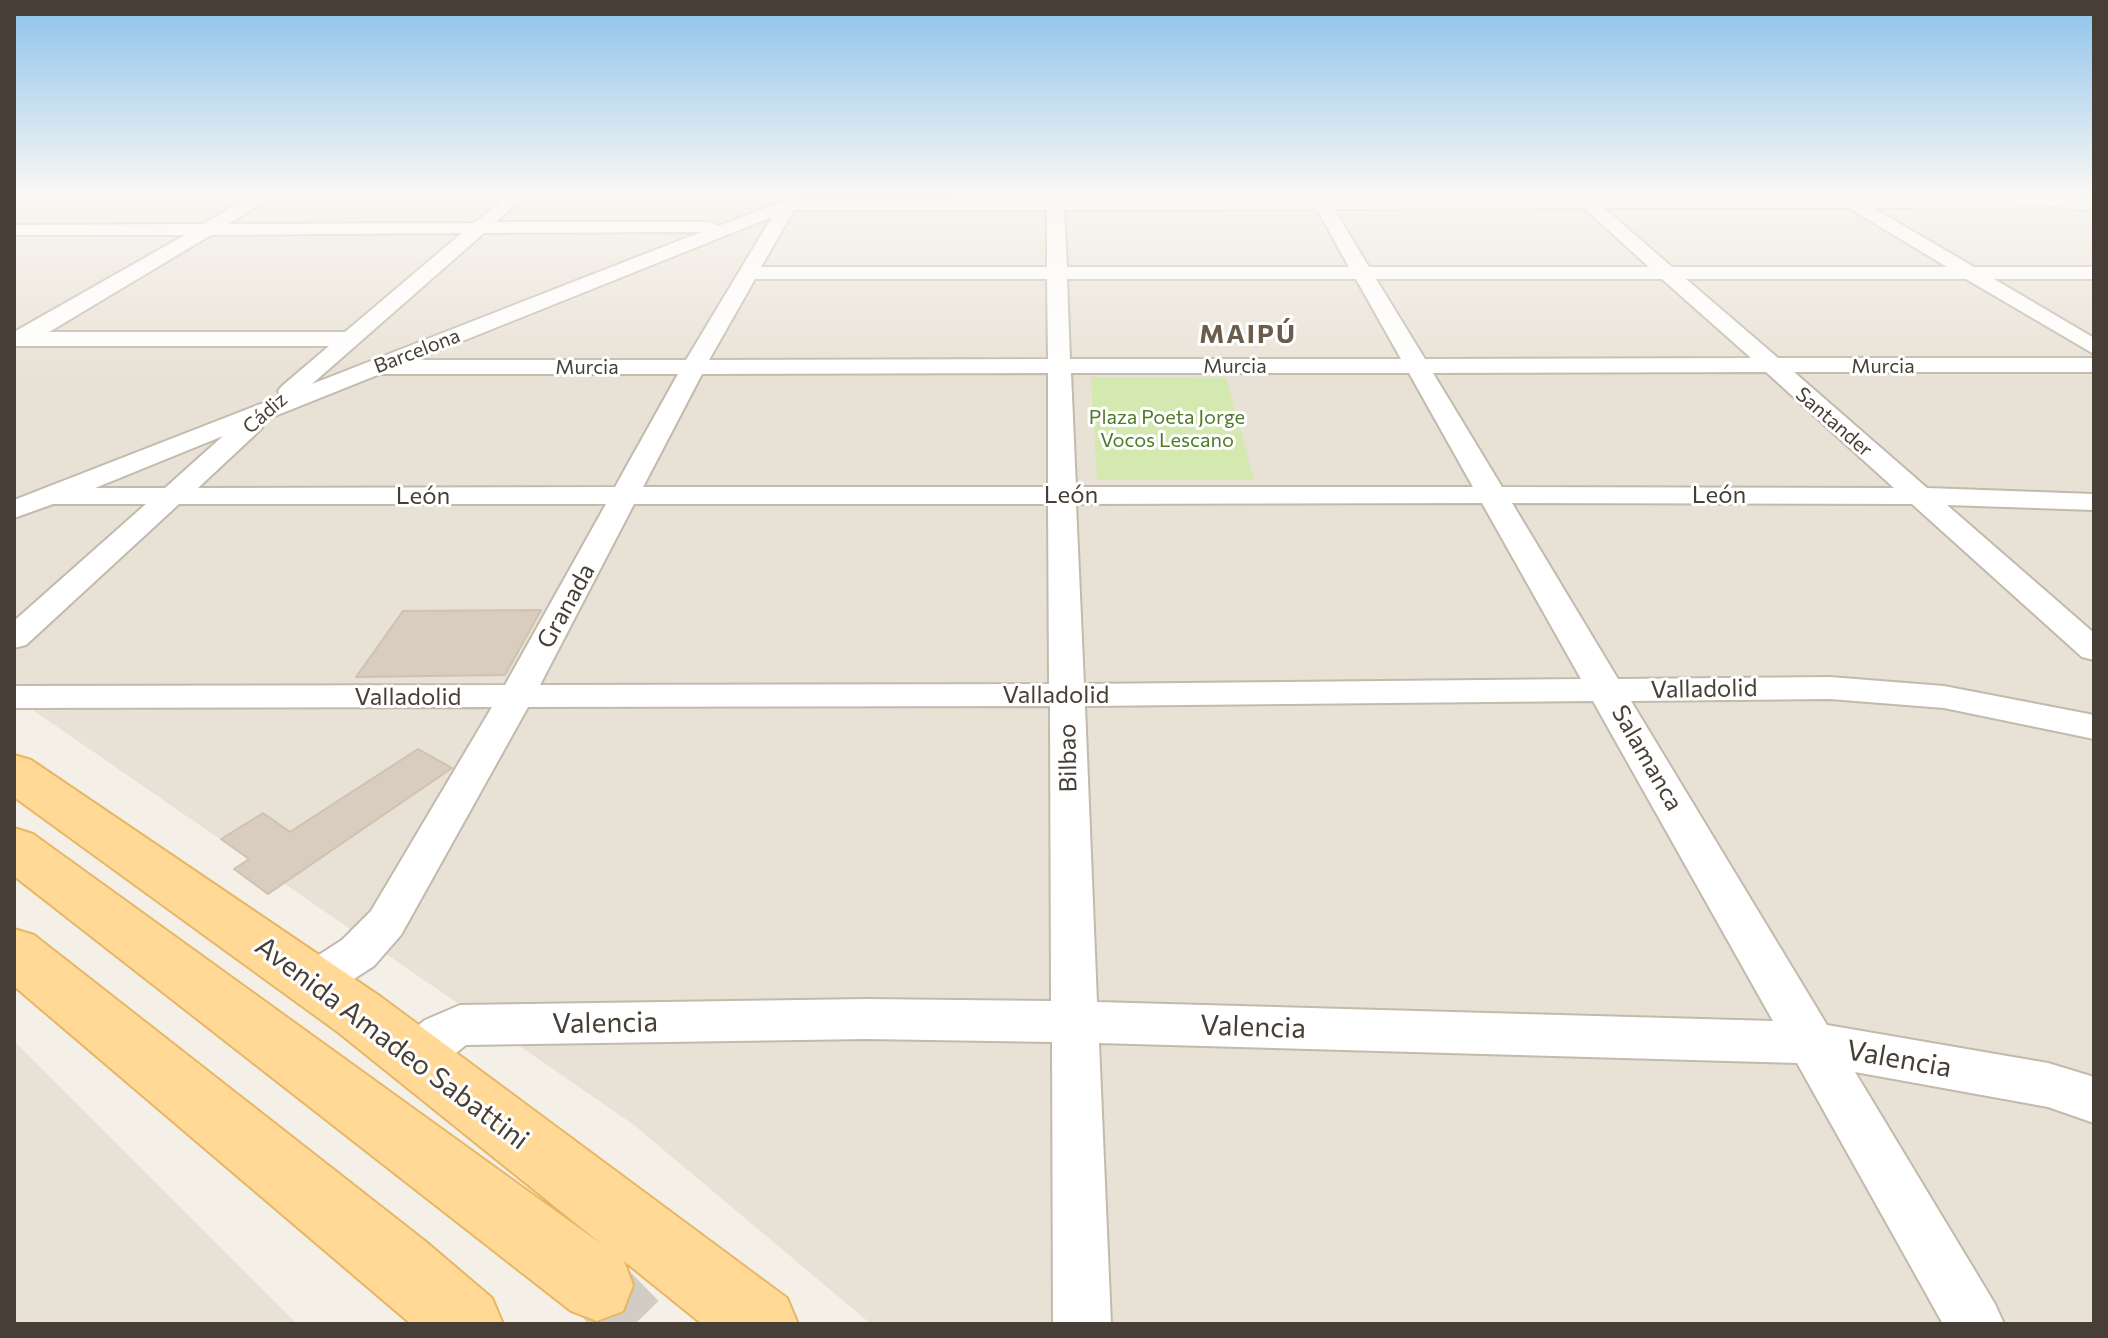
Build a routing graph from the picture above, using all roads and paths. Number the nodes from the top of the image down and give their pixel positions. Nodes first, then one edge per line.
1 (161, 255) edge
2 (447, 255) edge
3 (660, 255) edge
4 (759, 255) edge
5 (1057, 255) edge
6 (1351, 255) edge
7 (1648, 255) edge
8 (1941, 255) edge
9 (1667, 272) junction
10 (1969, 272) junction
11 (749, 273) junction
12 (1361, 273) junction
13 (2094, 273) edge
14 (1057, 274) junction
15 (351, 339) junction
16 (17, 340) edge
17 (2094, 347) edge
18 (2094, 365) edge
19 (694, 366) junction
20 (1059, 366) junction
21 (1415, 366) junction
22 (1769, 366) junction
23 (377, 367) junction
24 (270, 409) junction
25 (1062, 495) junction
26 (1492, 495) junction
27 (48, 496) junction
28 (169, 496) junction
29 (626, 496) junction
30 (1918, 496) junction
31 (2094, 502) edge
32 (14, 510) edge
33 (14, 638) edge
34 (2094, 650) edge
35 (1608, 690) junction
36 (1067, 695) junction
37 (14, 697) edge
38 (516, 697) junction
39 (2094, 727) edge
40 (14, 772) edge
41 (14, 848) edge
42 (14, 952) edge
43 (313, 982) junction
44 (1073, 1022) junction
45 (1812, 1043) junction
46 (415, 1057) junction
47 (2094, 1100) edge
48 (597, 1285) tunnel mouth
49 (466, 1324) edge
50 (761, 1324) edge
51 (1082, 1324) edge
52 (1975, 1324) edge

1 - 16 street
2 - 15 street, Cádiz
3 - 23 street, Barcelona
4 - 11 street, Granada
5 - 14 street, Bilbao
6 - 12 street, Salamanca
7 - 9 street, Santander
8 - 10 street
9 - 10 street
9 - 12 street
9 - 22 street, Santander
10 - 13 street
10 - 17 street
11 - 14 street
11 - 19 street, Granada
12 - 14 street
12 - 21 street, Salamanca
14 - 20 street, Bilbao
15 - 16 street
15 - 24 street, Cádiz
18 - 22 street, Murcia
19 - 20 street, Murcia
19 - 23 street, Murcia
19 - 29 street, Granada
20 - 21 street, Murcia
20 - 25 street, Bilbao
21 - 22 street, Murcia
21 - 26 street, Salamanca
22 - 30 street, Santander
23 - 24 street, Barcelona
24 - 27 street, Barcelona
24 - 28 street, Cádiz
25 - 26 street, León
25 - 29 street, León
25 - 36 street, Bilbao
26 - 30 street, León
26 - 35 street, Salamanca
27 - 28 street, León
27 - 32 street, Barcelona
28 - 29 street, León
28 - 33 street, Cádiz
29 - 38 street, Granada
30 - 31 street, León
30 - 34 street, Santander
35 - 36 street, Valladolid
35 - 39 street, Valladolid
35 - 45 street, Salamanca
36 - 38 street, Valladolid
36 - 44 street, Bilbao
37 - 38 street, Valladolid
38 - 43 street, Granada
40 - 43 main road, Avenida Amadeo Sabattini
41 - 48 main road
42 - 49 main road
43 - 46 main road, Avenida Amadeo Sabattini
44 - 45 street, Valencia
44 - 46 street, Valencia
44 - 51 street, Bilbao
45 - 47 street, Valencia
45 - 52 street, Salamanca
46 - 50 main road, Avenida Amadeo Sabattini

